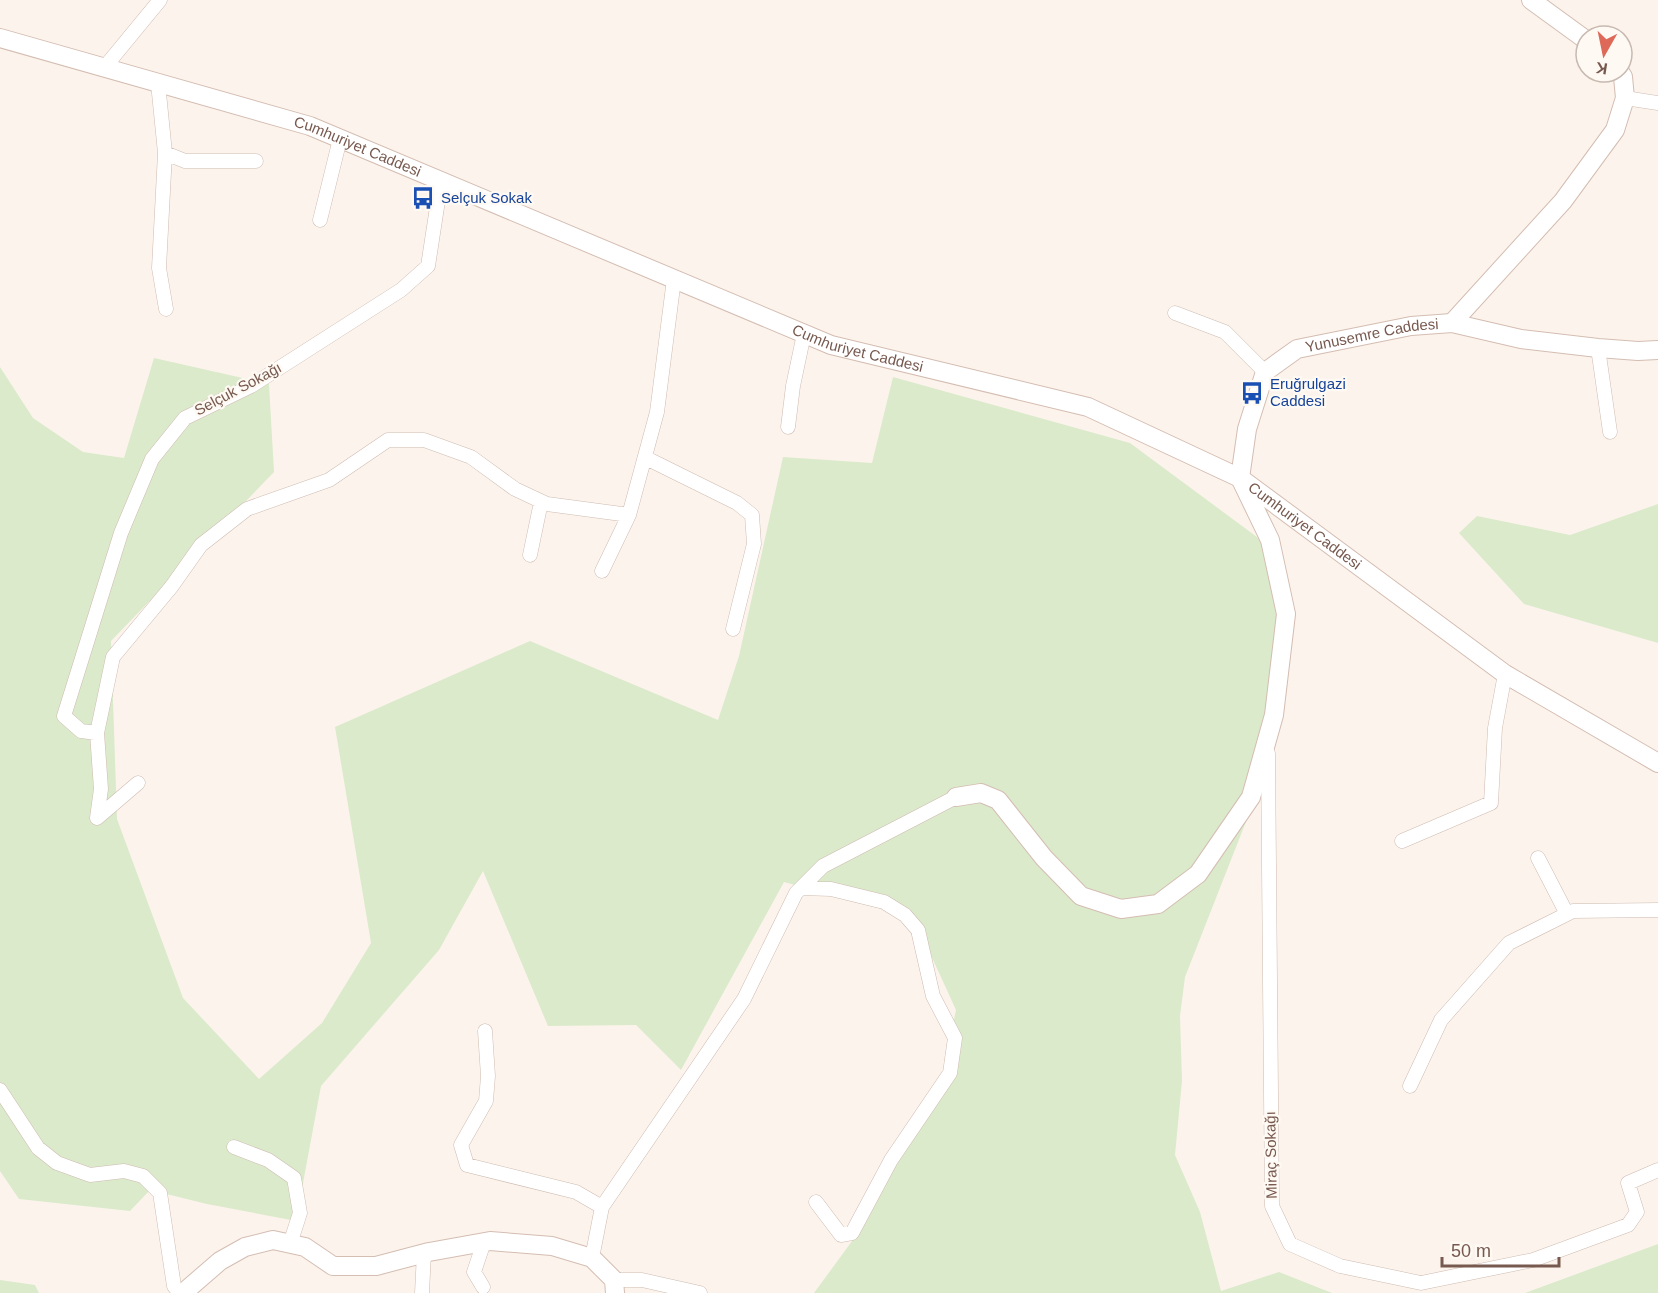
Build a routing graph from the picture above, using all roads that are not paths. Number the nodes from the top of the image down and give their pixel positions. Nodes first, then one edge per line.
1 (160, 0) edge
2 (1531, 0) edge
3 (1574, 31) edge
4 (0, 38) edge
5 (104, 68) junction
6 (158, 83) junction
7 (1624, 84) edge
8 (1625, 98) junction
9 (1658, 103) edge
10 (340, 139) junction
11 (165, 153) junction
12 (256, 161) dead end
13 (441, 181) junction
14 (320, 220) dead end
15 (674, 279) junction
16 (166, 309) dead end
17 (1175, 313) dead end
18 (1452, 323) junction
19 (804, 334) junction
20 (1598, 348) junction
21 (1658, 350) edge
22 (1265, 372) junction
23 (788, 427) dead end
24 (1610, 432) dead end
25 (646, 458) junction
26 (1240, 478) junction
27 (541, 501) junction
28 (629, 515) junction
29 (530, 555) dead end
30 (602, 571) dead end
31 (733, 629) dead end
32 (1505, 674) junction
33 (98, 733) junction
34 (1268, 736) junction
35 (1658, 763) edge
36 (138, 783) dead end
37 (956, 796) joint
38 (1402, 841) dead end
39 (1538, 858) dead end
40 (801, 888) junction
41 (1658, 910) edge
42 (1567, 914) junction
43 (485, 1031) dead end
44 (1410, 1086) dead end
45 (0, 1090) edge
46 (234, 1147) dead end
47 (1658, 1170) edge
48 (816, 1202) dead end
49 (602, 1207) junction
50 (484, 1242) junction
51 (290, 1244) junction
52 (424, 1254) junction
53 (592, 1258) junction
54 (483, 1287) dead end
55 (614, 1287) edge
56 (181, 1293) edge
57 (422, 1293) edge
58 (700, 1293) edge

1 - 5 street
2 - 3 street
4 - 5 street, Cumhuriyet Caddesi
5 - 6 street, Cumhuriyet Caddesi
6 - 10 street, Cumhuriyet Caddesi
6 - 11 street
7 - 8 street
8 - 9 street
8 - 18 street
10 - 13 street, Cumhuriyet Caddesi
10 - 14 street
11 - 12 street
11 - 16 street
13 - 15 street, Cumhuriyet Caddesi
13 - 33 street, Selçuk Sokağı
15 - 19 street, Cumhuriyet Caddesi
15 - 25 street
17 - 22 street
18 - 20 street, Yunusemre Caddesi
18 - 22 street, Yunusemre Caddesi
19 - 23 street
19 - 26 street, Cumhuriyet Caddesi
20 - 21 street, Yunusemre Caddesi
20 - 24 street
22 - 26 street
25 - 28 street
25 - 31 street
26 - 32 street, Cumhuriyet Caddesi
26 - 34 street
27 - 28 street
27 - 29 street
27 - 33 street
28 - 30 street
32 - 35 street, Cumhuriyet Caddesi
32 - 38 street
33 - 36 street
34 - 37 street
34 - 47 street, Miraç Sokağı
37 - 40 street
39 - 42 street
40 - 48 street
40 - 49 street
41 - 42 street
42 - 44 street
43 - 49 street
45 - 56 street
46 - 51 street
49 - 53 street
50 - 52 street
50 - 53 street
50 - 54 street
51 - 52 street
51 - 56 street
52 - 57 street
53 - 55 street
55 - 58 street

